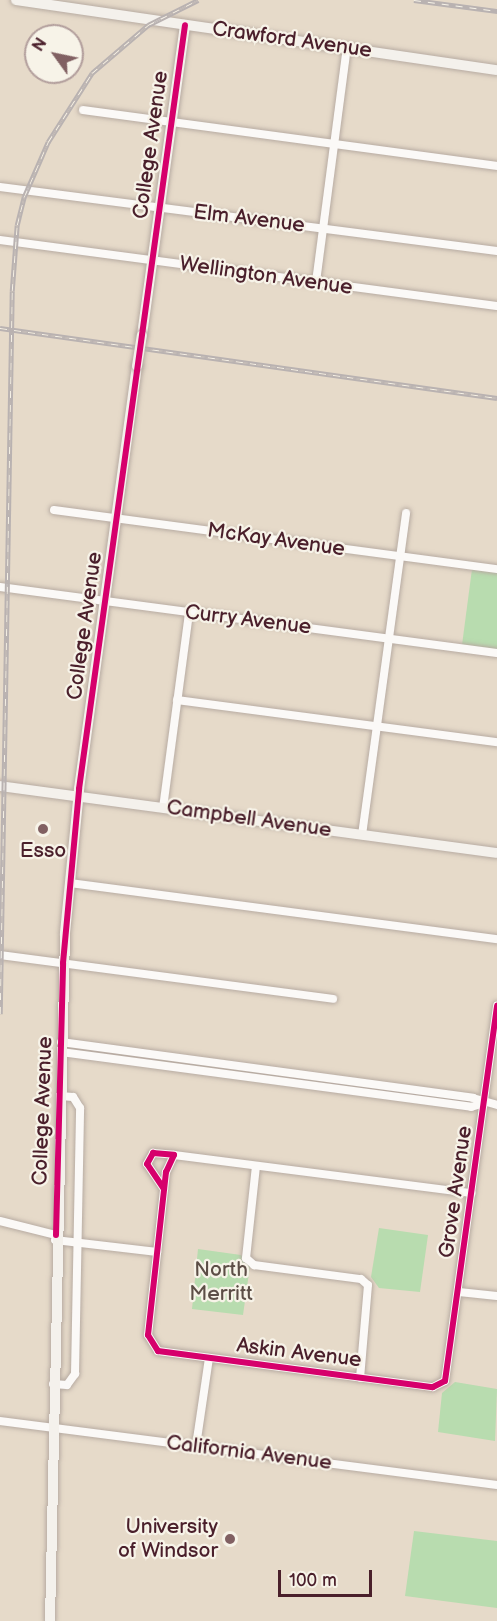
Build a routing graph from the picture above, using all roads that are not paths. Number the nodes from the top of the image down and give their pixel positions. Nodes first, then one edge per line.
1 (16, 0) edge
2 (185, 25) junction
3 (347, 48) junction
4 (497, 70) edge
5 (84, 110) dead end
6 (171, 123) junction
7 (334, 145) junction
8 (497, 166) edge
9 (0, 187) edge
10 (159, 207) junction
11 (323, 229) junction
12 (0, 240) edge
13 (497, 251) edge
14 (152, 261) junction
15 (316, 282) junction
16 (497, 306) edge
17 (54, 510) dead end
18 (406, 513) dead end
19 (116, 519) junction
20 (399, 556) junction
21 (497, 569) edge
22 (0, 587) edge
23 (105, 601) junction
24 (189, 612) junction
25 (388, 638) junction
26 (497, 653) edge
27 (177, 700) junction
28 (376, 726) junction
29 (497, 742) edge
30 (0, 786) edge
31 (78, 797) junction
32 (163, 808) junction
33 (362, 835) junction
34 (497, 853) edge
35 (70, 883) junction
36 (497, 939) edge
37 (0, 955) edge
38 (63, 963) junction
39 (333, 999) dead end
40 (497, 1006) edge
41 (61, 1047) junction
42 (60, 1096) junction
43 (484, 1103) junction
44 (497, 1105) edge
45 (174, 1155) junction
46 (256, 1166) junction
47 (164, 1189) junction
48 (472, 1193) junction
49 (0, 1221) edge
50 (56, 1237) junction
51 (77, 1242) junction
52 (157, 1252) junction
53 (459, 1292) junction
54 (497, 1296) edge
55 (209, 1358) junction
56 (360, 1378) junction
57 (445, 1381) joint
58 (53, 1384) junction
59 (0, 1421) edge
60 (53, 1428) junction
61 (196, 1446) junction
62 (497, 1485) edge
63 (50, 1621) edge

1 - 2 street, Crawford Avenue
2 - 3 street, Crawford Avenue
2 - 6 street, College Avenue
3 - 4 street, Crawford Avenue
3 - 7 street
5 - 6 street
6 - 7 street
6 - 10 street, College Avenue
7 - 8 street
7 - 11 street
9 - 10 street, Elm Avenue
10 - 11 street, Elm Avenue
10 - 14 street, College Avenue
11 - 13 street, Elm Avenue
11 - 15 street
12 - 14 street, Wellington Avenue
14 - 15 street, Wellington Avenue
14 - 19 street, College Avenue, bridge
15 - 16 street, Wellington Avenue
17 - 19 street, McKay Avenue
18 - 20 street
19 - 20 street, McKay Avenue
19 - 23 street, College Avenue
20 - 21 street, McKay Avenue
20 - 25 street
22 - 23 street, Curry Avenue
23 - 24 street, Curry Avenue
23 - 31 street, College Avenue
24 - 25 street, Curry Avenue
24 - 27 street
25 - 26 street, Curry Avenue
25 - 28 street
27 - 28 street
27 - 32 street
28 - 29 street
28 - 33 street
30 - 31 street, Campbell Avenue
31 - 32 street, Campbell Avenue
31 - 35 street, College Avenue
32 - 33 street, Campbell Avenue
33 - 34 street, Campbell Avenue
35 - 36 street
35 - 38 street, College Avenue
37 - 38 street
38 - 39 street
38 - 41 street, College Avenue
40 - 43 street, Grove Avenue
41 - 42 street, College Avenue
41 - 43 street
42 - 50 street, College Avenue
42 - 51 street
43 - 44 street
43 - 48 street, Grove Avenue
45 - 46 street
45 - 47 street
45 - 47 street
46 - 48 street
46 - 56 street
47 - 52 street
48 - 53 street, Grove Avenue
49 - 50 street
50 - 51 street
50 - 58 street, College Avenue
51 - 52 street
51 - 58 street
52 - 55 street, Askin Avenue
53 - 54 street
53 - 57 street, Grove Avenue
55 - 56 street, Askin Avenue
55 - 61 street
56 - 57 street, Askin Avenue
58 - 60 street, College Avenue
59 - 60 street, California Avenue
60 - 61 street, California Avenue
60 - 63 street, College Avenue
61 - 62 street, California Avenue

